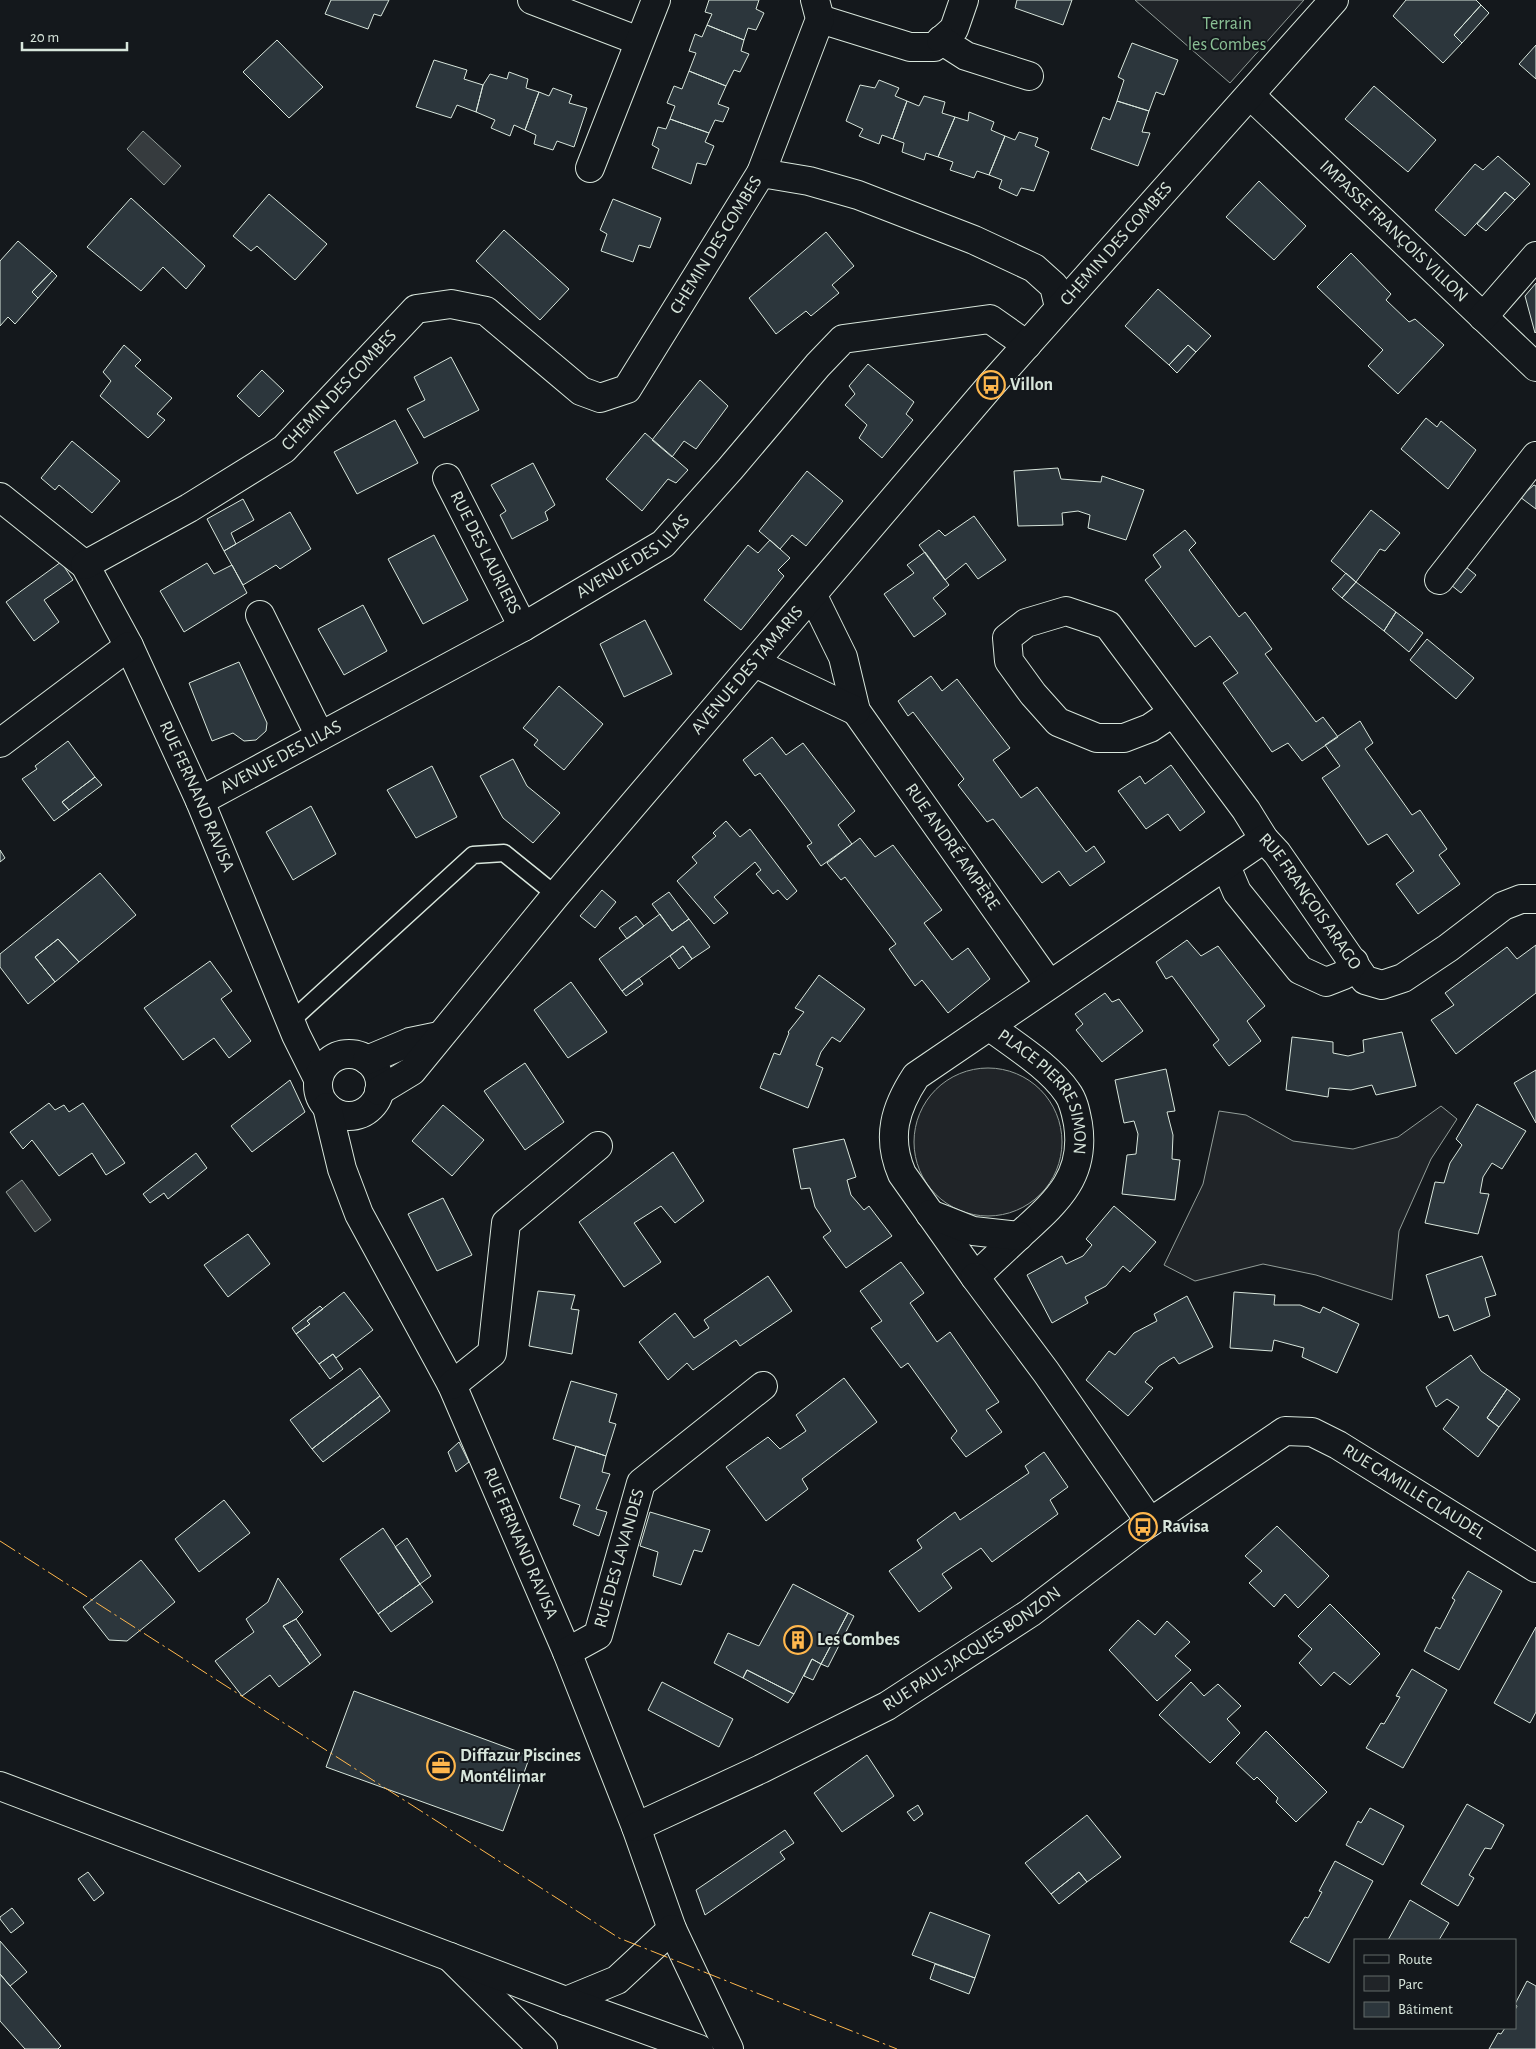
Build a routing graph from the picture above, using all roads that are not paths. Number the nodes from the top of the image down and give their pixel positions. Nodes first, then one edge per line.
1 (532, 0) edge
2 (656, 0) edge
3 (964, 0) edge
4 (1334, 0) edge
5 (817, 10) edge
6 (941, 40) junction
7 (640, 42) junction
8 (1029, 76) dead end
9 (1250, 95) junction
10 (590, 168) dead end
11 (761, 173) junction
12 (1536, 256) edge
13 (1059, 307) junction
14 (1483, 317) junction
15 (1027, 345) junction
16 (1536, 367) edge
17 (1536, 456) edge
18 (447, 478) dead end
19 (0, 496) edge
20 (85, 565) junction
21 (1439, 580) dead end
22 (813, 596) junction
23 (260, 615) dead end
24 (523, 627) junction
25 (129, 646) junction
26 (755, 663) junction
27 (856, 710) junction
28 (1172, 713) junction
29 (320, 736) junction
30 (0, 743) edge
31 (200, 801) junction
32 (1264, 839) junction
33 (1226, 866) junction
34 (556, 895) junction
35 (1536, 899) edge
36 (1354, 962) junction
37 (1049, 984) junction
38 (989, 1026) junction
39 (294, 1028) junction
40 (438, 1036) junction
41 (337, 1056) junction
42 (367, 1060) junction
43 (318, 1079) junction
44 (372, 1102) junction
45 (326, 1107) junction
46 (598, 1146) dead end
47 (342, 1169) junction
48 (930, 1214) junction
49 (1019, 1236) junction
50 (975, 1277) junction
51 (452, 1386) junction
52 (763, 1386) dead end
53 (1284, 1431) joint
54 (1150, 1522) junction
55 (1536, 1568) edge
56 (567, 1652) junction
57 (0, 1786) edge
58 (636, 1827) junction
59 (672, 1929) junction
60 (450, 1957) junction
61 (566, 2001) junction
62 (544, 2049) edge
63 (699, 2049) edge
64 (729, 2049) edge

1 - 7 street
2 - 7 street
3 - 6 street
4 - 9 street, CHEMIN DES COMBES
5 - 6 street
5 - 11 street
6 - 8 street
7 - 10 street
9 - 13 street, CHEMIN DES COMBES
9 - 14 street, IMPASSE FRANÇOIS VILLON
11 - 13 street, CHEMIN DES COMBES
11 - 20 street, CHEMIN DES COMBES
12 - 14 street
13 - 15 street, AVENUE DES TAMARIS
14 - 16 street, IMPASSE FRANÇOIS VILLON
15 - 22 street, AVENUE DES TAMARIS
15 - 24 street, AVENUE DES LILAS
17 - 21 street
18 - 24 street, RUE DES LAURIERS
19 - 20 street
20 - 25 street, RUE FERNAND RAVISA
22 - 26 street, AVENUE DES TAMARIS
22 - 27 street, RUE ANDRÉ AMPÈRE
23 - 29 street
24 - 29 street, AVENUE DES LILAS
25 - 30 street
25 - 31 street, RUE FERNAND RAVISA
26 - 27 street, RUE ANDRÉ AMPÈRE
26 - 34 street, AVENUE DES TAMARIS
27 - 37 street, RUE ANDRÉ AMPÈRE
28 - 28 street, RUE FRANÇOIS ARAGO
28 - 32 street, RUE FRANÇOIS ARAGO
29 - 31 street, AVENUE DES LILAS
31 - 39 street, RUE FERNAND RAVISA
32 - 33 street
32 - 36 street, RUE FRANÇOIS ARAGO
33 - 36 street
33 - 37 street
34 - 39 lane
34 - 40 street, AVENUE DES TAMARIS
35 - 36 street, RUE FRANÇOIS ARAGO
37 - 38 street
38 - 48 street, PLACE PIERRE SIMON
38 - 49 street, PLACE PIERRE SIMON
39 - 41 street
39 - 43 street, RUE FERNAND RAVISA
40 - 42 street
40 - 44 street, AVENUE DES TAMARIS
41 - 42 street
41 - 43 street
42 - 44 street
43 - 45 street
44 - 45 street
44 - 47 street
45 - 47 street, RUE FERNAND RAVISA
46 - 51 street
47 - 51 street, RUE FERNAND RAVISA
48 - 49 street
48 - 50 street, PLACE PIERRE SIMON
49 - 50 street, PLACE PIERRE SIMON
50 - 54 street
51 - 56 street, RUE FERNAND RAVISA
52 - 56 street, RUE DES LAVANDES
53 - 54 street, RUE PAUL-JACQUES BONZON
53 - 55 street, RUE CAMILLE CLAUDEL
54 - 58 street, RUE PAUL-JACQUES BONZON
56 - 58 street, RUE FERNAND RAVISA
57 - 60 street
58 - 59 street, RUE FERNAND RAVISA
59 - 61 street
59 - 64 street, RUE FERNAND RAVISA
60 - 61 street
60 - 62 street
61 - 63 street

